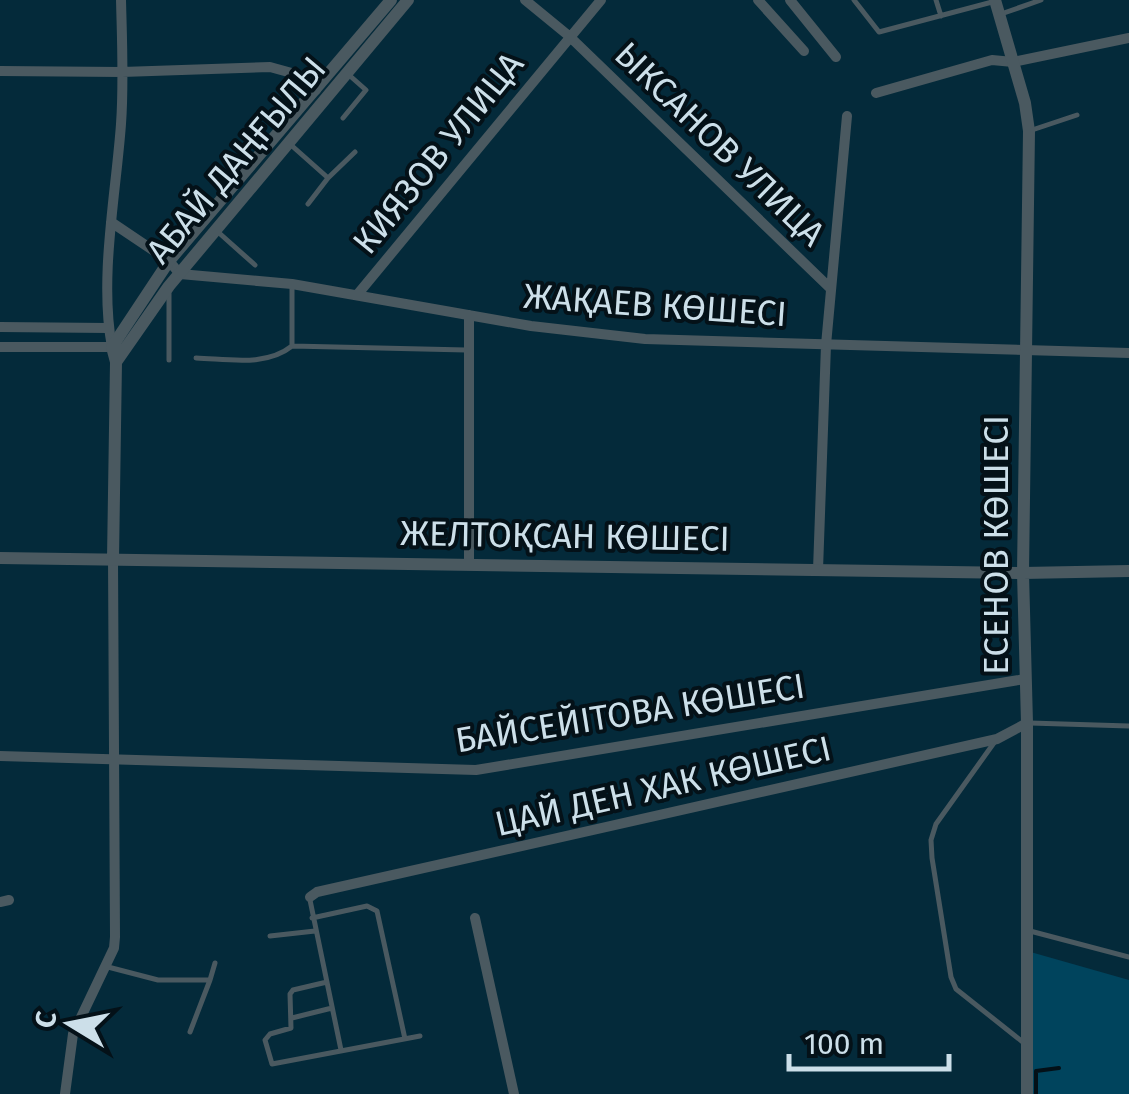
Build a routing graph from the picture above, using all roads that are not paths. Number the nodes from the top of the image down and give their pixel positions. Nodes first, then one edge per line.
1 (122, 0) edge
2 (391, 0) edge
3 (408, 0) edge
4 (524, 0) edge
5 (601, 0) edge
6 (758, 0) edge
7 (854, 0) edge
8 (936, 0) edge
9 (1040, 0) edge
10 (792, 1) edge
11 (996, 5) edge
12 (941, 16) junction
13 (569, 36) junction
14 (1129, 38) edge
15 (804, 51) dead end
16 (836, 57) dead end
17 (1013, 62) junction
18 (0, 71) edge
19 (122, 72) junction
20 (347, 73) junction
21 (316, 90) junction
22 (876, 93) dead end
23 (846, 116) dead end
24 (1077, 116) dead end
25 (343, 118) dead end
26 (1029, 131) junction
27 (288, 143) junction
28 (355, 152) dead end
29 (328, 178) junction
30 (308, 204) dead end
31 (111, 222) junction
32 (216, 230) junction
33 (169, 261) junction
34 (254, 266) dead end
35 (180, 274) junction
36 (292, 284) junction
37 (170, 286) junction
38 (830, 290) junction
39 (357, 295) junction
40 (469, 315) junction
41 (0, 328) edge
42 (108, 328) junction
43 (826, 344) junction
44 (292, 346) junction
45 (0, 347) edge
46 (112, 347) junction
47 (469, 350) junction
48 (1026, 350) junction
49 (1129, 352) edge
50 (196, 358) dead end
51 (169, 360) dead end
52 (116, 362) junction
53 (0, 558) edge
54 (113, 559) junction
55 (469, 564) junction
56 (818, 570) junction
57 (1129, 571) edge
58 (1023, 574) junction
59 (1026, 680) junction
60 (1027, 723) junction
61 (1129, 726) edge
62 (996, 739) junction
63 (0, 756) edge
64 (115, 759) junction
65 (310, 897) joint
66 (312, 918) junction
67 (475, 918) dead end
68 (315, 930) junction
69 (1027, 930) junction
70 (270, 936) dead end
71 (1129, 957) edge
72 (215, 963) dead end
73 (105, 966) junction
74 (210, 980) junction
75 (327, 982) junction
76 (332, 1008) junction
77 (292, 1018) junction
78 (190, 1032) dead end
79 (420, 1036) dead end
80 (405, 1039) junction
81 (1027, 1045) junction
82 (342, 1052) junction
83 (64, 1094) edge
84 (514, 1094) edge
85 (1026, 1094) edge

1 - 19 street
2 - 21 street, АБАЙ ДАҢҒЫЛЫ
3 - 20 street, АБАЙ ДАҢҒЫЛЫ
4 - 13 street, ЫКСАНОВ УЛИЦА
5 - 13 street, КИЯЗОВ УЛИЦА
6 - 15 street
7 - 12 lane
8 - 12 lane
9 - 11 lane
10 - 16 street
11 - 12 lane
11 - 17 street, ЕСЕНОВ КӨШЕСІ
13 - 38 street, ЫКСАНОВ УЛИЦА
13 - 39 street, КИЯЗОВ УЛИЦА
14 - 17 street
17 - 22 street
17 - 26 street, ЕСЕНОВ КӨШЕСІ
18 - 19 street
19 - 21 street
19 - 31 street
20 - 25 lane
20 - 27 street, АБАЙ ДАҢҒЫЛЫ
21 - 33 street, АБАЙ ДАҢҒЫЛЫ
23 - 38 street
24 - 26 lane
26 - 48 street, ЕСЕНОВ КӨШЕСІ
27 - 29 lane
27 - 32 street, АБАЙ ДАҢҒЫЛЫ
28 - 29 lane
29 - 30 lane
31 - 33 street
31 - 42 street
32 - 34 lane
32 - 35 street, АБАЙ ДАҢҒЫЛЫ
33 - 35 street
33 - 46 street, АБАЙ ДАҢҒЫЛЫ
35 - 36 street, ЖАҚАЕВ КӨШЕСІ
35 - 37 street, АБАЙ ДАҢҒЫЛЫ
36 - 39 street, ЖАҚАЕВ КӨШЕСІ
36 - 44 lane
37 - 51 lane
37 - 52 street, АБАЙ ДАҢҒЫЛЫ
38 - 43 street
39 - 40 street, ЖАҚАЕВ КӨШЕСІ
40 - 43 street, ЖАҚАЕВ КӨШЕСІ
40 - 47 street
41 - 42 street
42 - 46 street
43 - 48 street, ЖАҚАЕВ КӨШЕСІ
43 - 56 street
44 - 47 lane
44 - 50 lane
45 - 46 street
46 - 52 street
47 - 55 street
48 - 49 street, ЖАҚАЕВ КӨШЕСІ
48 - 58 street, ЕСЕНОВ КӨШЕСІ
52 - 54 street
53 - 54 street, ЖЕЛТОҚСАН КӨШЕСІ
54 - 55 street, ЖЕЛТОҚСАН КӨШЕСІ
54 - 64 street
55 - 56 street, ЖЕЛТОҚСАН КӨШЕСІ
56 - 58 street, ЖЕЛТОҚСАН КӨШЕСІ
57 - 58 street, ЖЕЛТОҚСАН КӨШЕСІ
58 - 59 street, ЕСЕНОВ КӨШЕСІ
59 - 60 street, ЕСЕНОВ КӨШЕСІ
59 - 64 street, БАЙСЕЙІТОВА КӨШЕСІ
60 - 61 lane
60 - 62 street, ЦАЙ ДЕН ХАК КӨШЕСІ
60 - 69 street, ЕСЕНОВ КӨШЕСІ
62 - 65 street, ЦАЙ ДЕН ХАК КӨШЕСІ
62 - 81 lane
63 - 64 street, БАЙСЕЙІТОВА КӨШЕСІ
64 - 73 street
65 - 66 lane
66 - 68 lane
66 - 80 lane
67 - 84 street
68 - 70 lane
68 - 75 lane
69 - 71 lane
69 - 81 street, ЕСЕНОВ КӨШЕСІ
72 - 74 lane
73 - 74 lane
73 - 83 street
74 - 78 lane
75 - 76 lane
75 - 77 lane
76 - 77 lane
76 - 82 lane
77 - 82 lane
79 - 80 lane
80 - 82 lane
81 - 85 street, ЕСЕНОВ КӨШЕСІ

